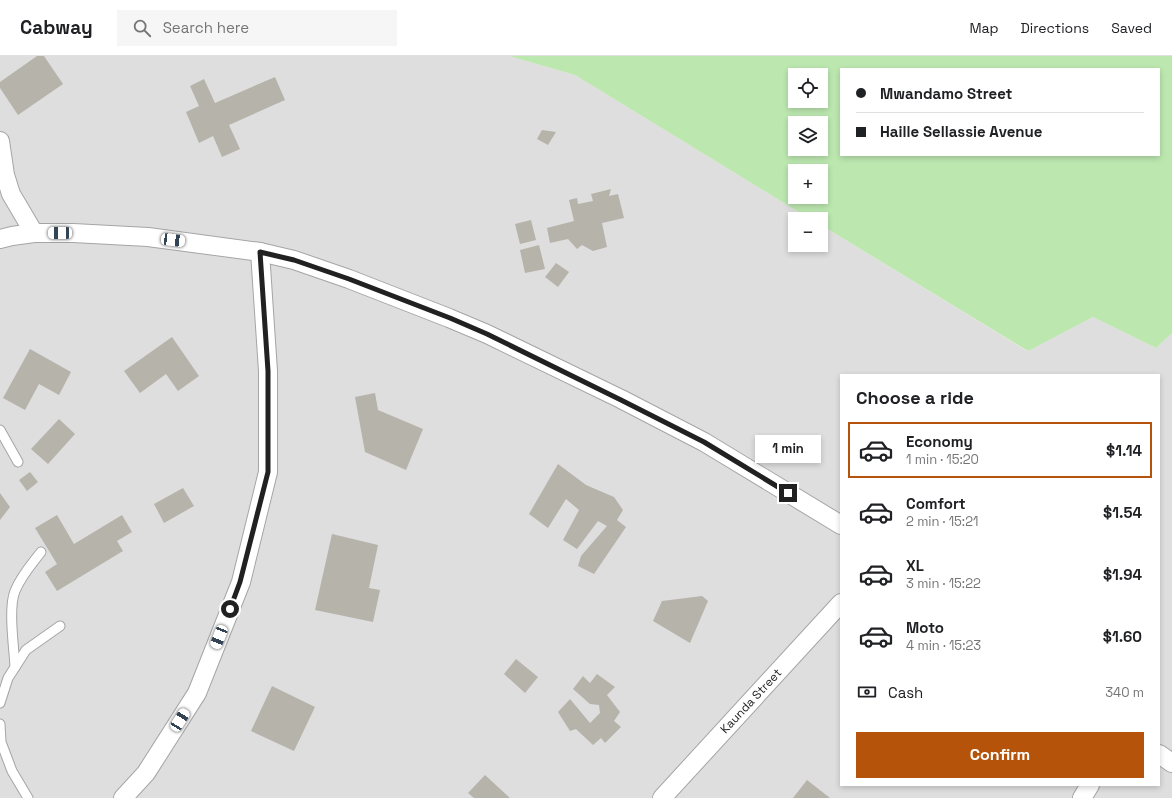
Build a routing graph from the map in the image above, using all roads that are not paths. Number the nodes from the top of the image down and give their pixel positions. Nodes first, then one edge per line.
1 (0, 141) edge
2 (34, 233) junction
3 (0, 239) edge
4 (260, 252) junction
5 (0, 430) edge
6 (18, 462) dead end
7 (840, 524) edge
8 (41, 552) dead end
9 (840, 604) edge
10 (60, 626) dead end
11 (15, 667) junction
12 (0, 703) edge
13 (0, 724) edge
14 (1160, 755) edge
15 (1172, 763) edge
16 (1089, 786) edge
17 (28, 798) edge
18 (123, 798) edge
19 (662, 798) edge
20 (1082, 798) edge

1 - 2 street
2 - 3 street
2 - 4 street
4 - 7 street
4 - 18 street
5 - 6 lane
8 - 11 lane
9 - 19 street, Kaunda Street
10 - 11 lane
11 - 12 lane
13 - 17 lane
14 - 15 street
16 - 20 street

